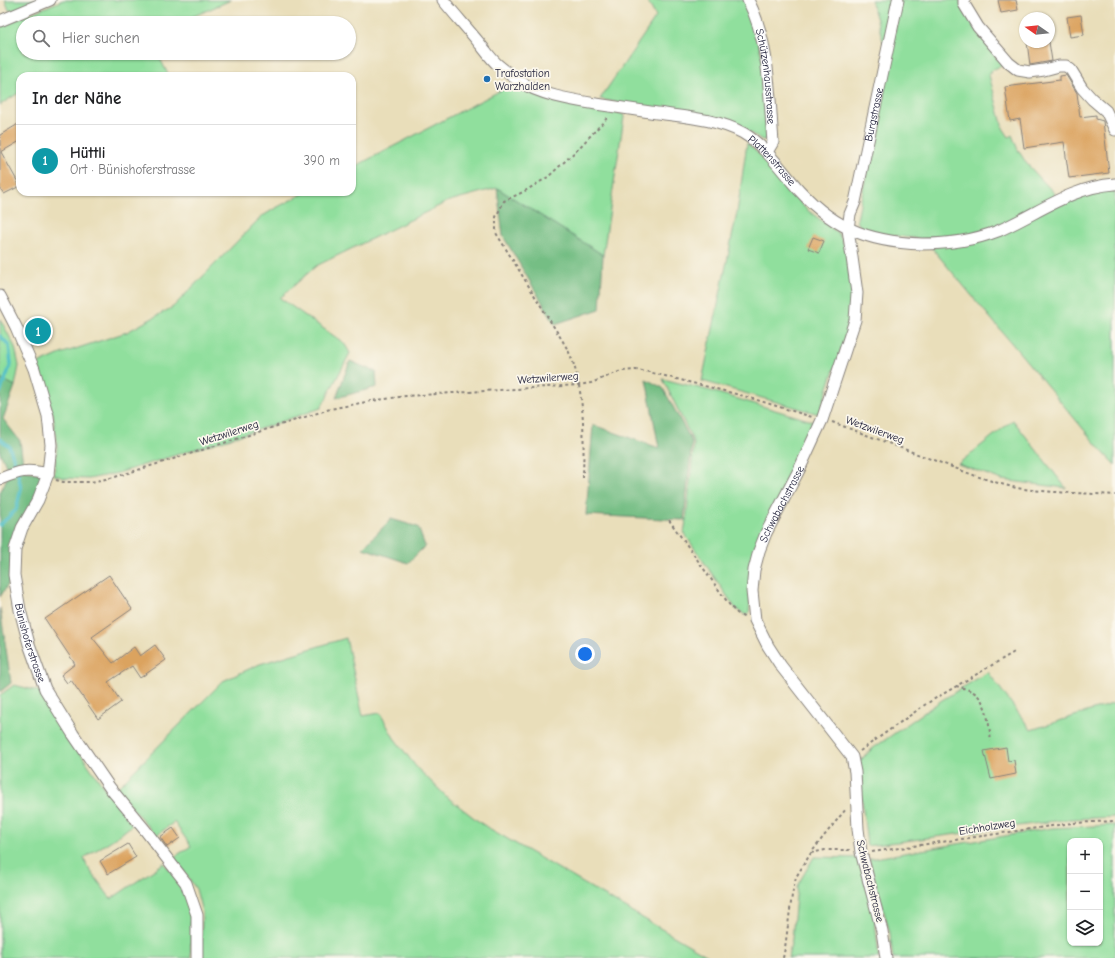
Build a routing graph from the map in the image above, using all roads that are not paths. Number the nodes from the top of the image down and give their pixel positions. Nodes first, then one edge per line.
1 (50, 0) edge
2 (443, 0) edge
3 (748, 0) edge
4 (898, 0) edge
5 (964, 0) edge
6 (0, 21) edge
7 (1115, 130) edge
8 (767, 152) junction
9 (1115, 184) edge
10 (848, 228) junction
11 (0, 296) edge
12 (48, 474) junction
13 (0, 478) edge
14 (197, 958) edge
15 (886, 958) edge

1 - 6 street
2 - 8 street, Plattenstrasse
3 - 8 street, Schützenhausstrasse
4 - 10 street, Burgstrasse
5 - 7 street
8 - 10 street, Plattenstrasse
9 - 10 street, Plattenstrasse
10 - 15 street, Schwabachstrasse
11 - 12 street, Bünishoferstrasse
12 - 13 street
12 - 14 street, Bünishoferstrasse

